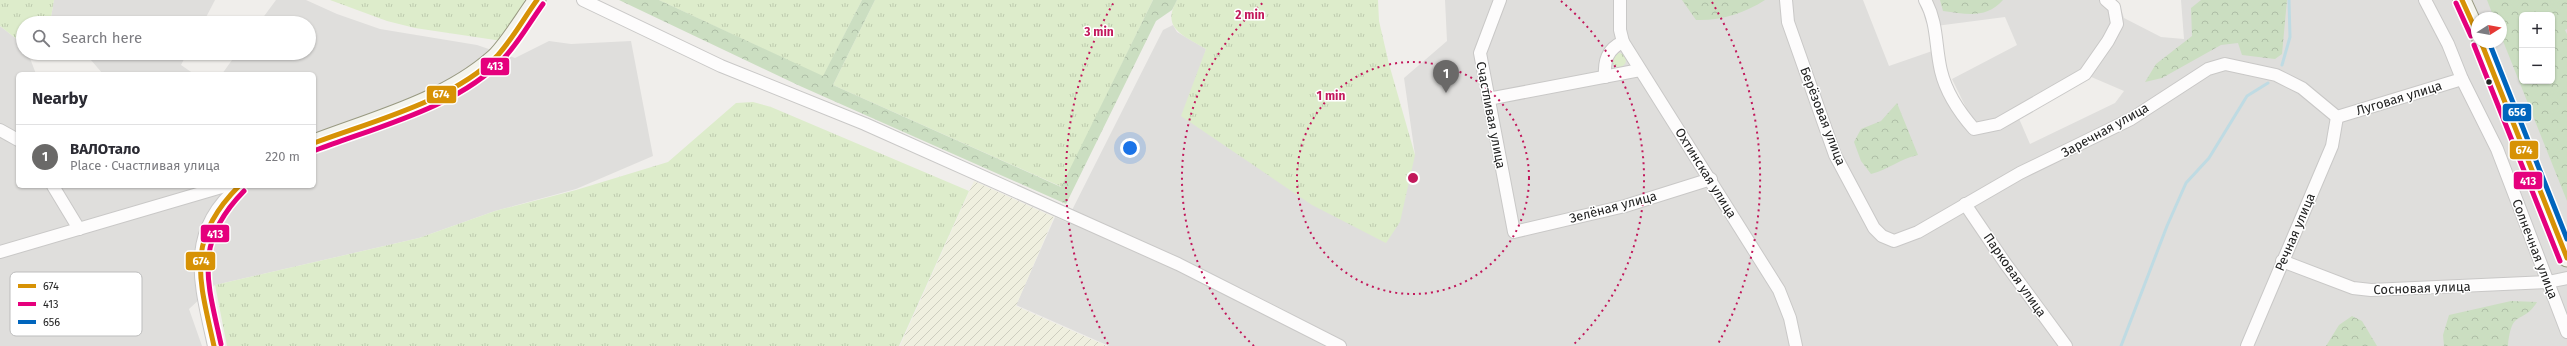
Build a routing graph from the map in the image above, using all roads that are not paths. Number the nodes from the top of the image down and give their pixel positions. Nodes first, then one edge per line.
1 (537, 0) edge
2 (583, 0) edge
3 (1500, 0) edge
4 (1620, 0) edge
5 (1786, 0) edge
6 (1925, 0) edge
7 (2106, 0) edge
8 (2425, 0) edge
9 (2462, 0) edge
10 (2471, 20) edge
11 (1623, 42) junction
12 (2483, 48) edge
13 (1640, 70) junction
14 (1605, 77) junction
15 (2462, 79) junction
16 (1488, 99) junction
17 (2337, 117) junction
18 (0, 130) edge
19 (16, 139) edge
20 (316, 142) edge
21 (1711, 179) junction
22 (53, 188) edge
23 (218, 188) edge
24 (237, 188) edge
25 (1965, 204) junction
26 (79, 229) junction
27 (1514, 232) joint
28 (1894, 241) joint
29 (0, 252) edge
30 (2567, 258) edge
31 (2282, 261) junction
32 (2567, 278) edge
33 (2548, 282) junction
34 (2567, 332) edge
35 (214, 346) edge
36 (1340, 346) edge
37 (1796, 346) edge
38 (2066, 346) edge
39 (2247, 346) edge

1 - 20 street
2 - 36 street
3 - 16 street, Счастливая улица
4 - 11 street, Охтинская улица
5 - 28 street, Берёзовая улица
6 - 7 street
8 - 15 street, Солнечная улица
9 - 10 street
11 - 13 street, Охтинская улица
11 - 14 street
12 - 30 street
13 - 14 street
13 - 21 street, Охтинская улица
14 - 16 street
15 - 17 street, Луговая улица
15 - 33 street, Солнечная улица
16 - 27 street, Счастливая улица
17 - 25 street, Заречная улица
17 - 31 street, Речная улица
18 - 19 street
21 - 27 street, Зелёная улица
21 - 37 street, Охтинская улица
22 - 26 street
23 - 26 street
24 - 35 street
25 - 28 street, Заречная улица
25 - 38 street, Парковая улица
26 - 29 street
31 - 33 street, Сосновая улица
31 - 39 street, Речная улица
32 - 33 street, Сосновая улица
33 - 34 street, Солнечная улица

